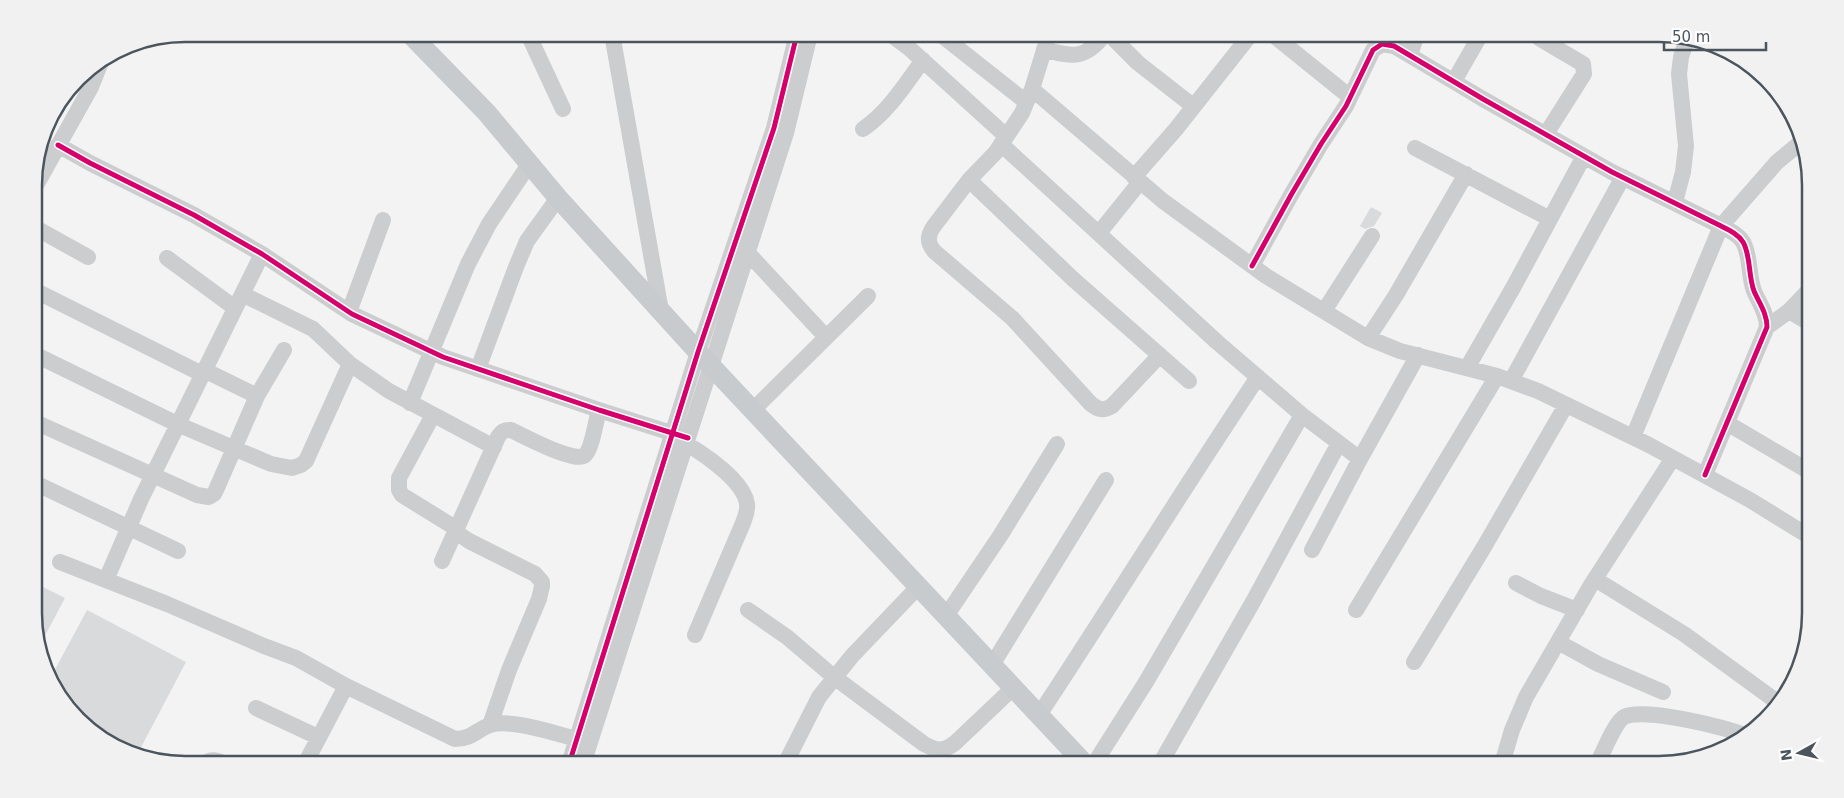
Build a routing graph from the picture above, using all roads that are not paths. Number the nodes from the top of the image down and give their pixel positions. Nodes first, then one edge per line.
1 (952, 42) edge
2 (1047, 42) edge
3 (1098, 42) edge
4 (1117, 42) edge
5 (1244, 42) edge
6 (1282, 42) edge
7 (1414, 42) edge
8 (1476, 42) edge
9 (1546, 42) edge
10 (419, 43) edge
11 (532, 43) edge
12 (614, 43) edge
13 (795, 43) edge
14 (808, 43) edge
15 (901, 43) edge
16 (1684, 45) edge
17 (1410, 55) junction
18 (923, 60) junction
19 (96, 73) edge
20 (1454, 81) junction
21 (1029, 95) junction
22 (1350, 96) junction
23 (1193, 106) junction
24 (564, 109) dead end
25 (863, 129) dead end
26 (1546, 134) junction
27 (1003, 140) junction
28 (58, 145) junction
29 (1796, 146) edge
30 (1414, 148) dead end
31 (1584, 156) junction
32 (530, 163) junction
33 (43, 172) edge
34 (1466, 174) junction
35 (1623, 177) junction
36 (1137, 179) junction
37 (970, 180) junction
38 (558, 198) junction
39 (1675, 202) junction
40 (383, 220) dead end
41 (1550, 220) junction
42 (1721, 226) junction
43 (43, 232) edge
44 (1099, 233) junction
45 (1372, 236) dead end
46 (747, 252) junction
47 (262, 254) junction
48 (88, 257) dead end
49 (167, 258) dead end
50 (1252, 266) junction
51 (43, 294) edge
52 (868, 296) dead end
53 (1802, 298) edge
54 (239, 301) junction
55 (661, 311) junction
56 (1324, 311) junction
57 (349, 312) junction
58 (1789, 312) junction
59 (1802, 319) edge
60 (1767, 327) junction
61 (826, 337) junction
62 (1368, 338) junction
63 (284, 350) dead end
64 (431, 351) junction
65 (1160, 355) junction
66 (1418, 355) junction
67 (43, 358) edge
68 (705, 359) junction
69 (350, 364) junction
70 (1467, 368) junction
71 (478, 369) junction
72 (203, 372) junction
73 (1258, 377) junction
74 (1504, 378) junction
75 (1189, 381) dead end
76 (257, 396) junction
77 (410, 402) junction
78 (1566, 404) junction
79 (599, 410) junction
80 (753, 410) junction
81 (433, 415) junction
82 (1302, 415) junction
83 (1727, 423) junction
84 (177, 424) junction
85 (42, 425) edge
86 (1633, 437) junction
87 (683, 438) junction
88 (1339, 443) junction
89 (1057, 444) dead end
90 (494, 447) junction
91 (235, 449) junction
92 (1673, 458) junction
93 (1360, 459) junction
94 (1802, 467) edge
95 (1705, 475) junction
96 (152, 476) junction
97 (1106, 480) dead end
98 (42, 487) edge
99 (128, 528) junction
100 (457, 530) junction
101 (1802, 532) edge
102 (1312, 550) dead end
103 (178, 551) dead end
104 (442, 561) dead end
105 (60, 562) dead end
106 (1595, 579) junction
107 (106, 580) junction
108 (1516, 583) dead end
109 (918, 587) junction
110 (748, 610) dead end
111 (1356, 610) dead end
112 (1577, 610) junction
113 (946, 616) junction
114 (695, 635) dead end
115 (1558, 642) junction
116 (1414, 662) dead end
117 (992, 665) junction
118 (834, 677) junction
119 (346, 686) junction
120 (1013, 688) junction
121 (1663, 692) dead end
122 (1773, 699) edge
123 (256, 708) dead end
124 (1039, 715) junction
125 (490, 725) junction
126 (1737, 732) edge
127 (318, 737) junction
128 (577, 739) junction
129 (1077, 755) edge
130 (1099, 755) edge
131 (1165, 755) edge
132 (1505, 755) edge
133 (1602, 755) edge
134 (309, 756) edge
135 (572, 756) edge
136 (586, 756) edge
137 (789, 756) edge

1 - 21 street
2 - 3 street
2 - 21 street
4 - 23 street
5 - 23 street
6 - 22 street
7 - 17 street
8 - 20 street
9 - 26 street
10 - 32 main road
11 - 24 street
12 - 55 street
13 - 68 street
14 - 46 street
15 - 18 street
16 - 39 street
17 - 20 street
17 - 22 street
18 - 25 street
18 - 27 street
19 - 28 street
20 - 26 street
21 - 27 street
21 - 36 street
22 - 50 street
23 - 36 street
26 - 31 street
27 - 37 street
27 - 44 street
28 - 33 street
28 - 47 street
29 - 42 street
30 - 34 street
31 - 35 street
31 - 41 street
32 - 38 main road
32 - 64 street
34 - 41 street
34 - 62 street
35 - 39 street
35 - 74 street
36 - 44 street
36 - 50 street
37 - 65 street
37 - 65 street
38 - 55 main road
38 - 71 street
39 - 42 street
40 - 57 street
41 - 70 street
42 - 60 street
42 - 86 street
43 - 48 street
44 - 73 street
45 - 56 street
46 - 61 street
46 - 68 street
47 - 54 street
47 - 57 street
49 - 54 street
50 - 56 street
51 - 72 street
52 - 61 street
53 - 58 street
54 - 69 street
54 - 72 street
55 - 68 main road
56 - 62 street
57 - 64 street
58 - 59 street
58 - 60 street
60 - 83 street
61 - 80 street
62 - 66 street
63 - 76 street
64 - 71 street
64 - 77 street
65 - 75 street
66 - 70 street
66 - 93 street
67 - 84 street
68 - 80 main road
68 - 87 street
69 - 77 street
69 - 91 street
70 - 74 street
71 - 79 street
72 - 76 street
72 - 84 street
73 - 82 street
73 - 124 street
74 - 78 street
74 - 111 street
76 - 91 street
77 - 81 street
78 - 86 street
78 - 116 street
79 - 87 street
79 - 90 street
80 - 109 main road
81 - 90 street
81 - 100 street
82 - 88 street
82 - 130 street
83 - 94 street
83 - 95 street
84 - 91 street
84 - 96 street
85 - 96 street
86 - 92 street
87 - 114 street
87 - 128 street
87 - 136 street
88 - 93 street
88 - 131 street
89 - 113 street
90 - 100 street
91 - 96 street
92 - 95 street
92 - 106 street
93 - 102 street
95 - 101 street
96 - 99 street
97 - 117 street
98 - 99 street
99 - 103 street
99 - 107 street
100 - 104 street
100 - 125 street
105 - 107 street
106 - 112 street
106 - 122 street
107 - 119 street
108 - 112 street
109 - 113 main road
109 - 118 street
110 - 118 street
112 - 115 street
113 - 117 main road
115 - 121 street
115 - 132 street
117 - 120 main road
118 - 120 street
118 - 137 street
119 - 125 street
119 - 127 street
120 - 124 main road
123 - 127 street
124 - 129 main road
125 - 128 street
126 - 133 street
127 - 134 street
128 - 135 street

